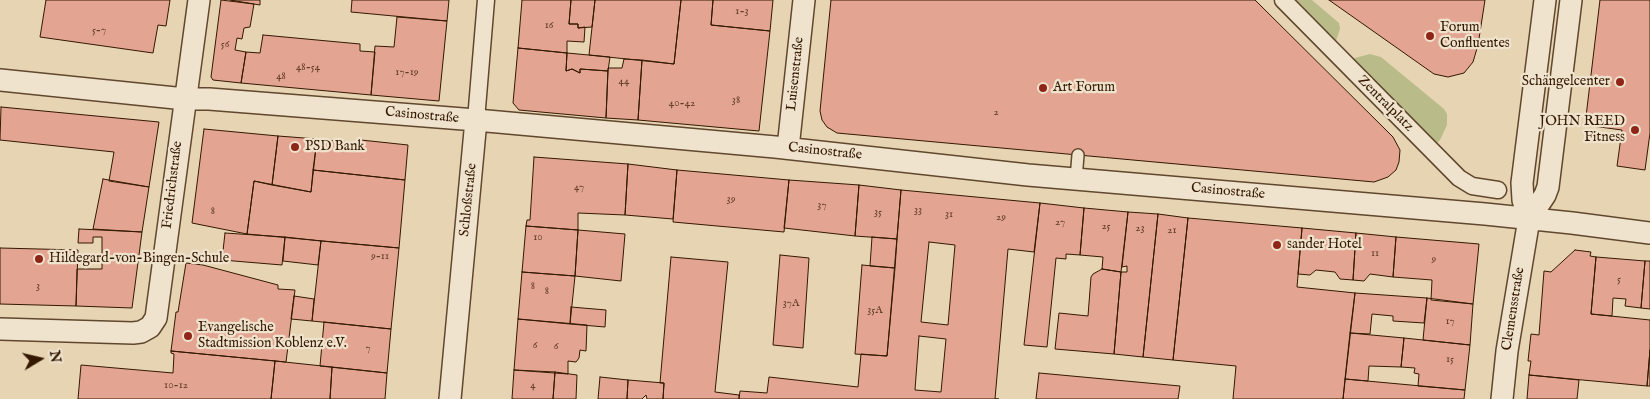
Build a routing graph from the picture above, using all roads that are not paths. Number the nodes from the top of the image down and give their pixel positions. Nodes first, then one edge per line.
1 (199, 0) edge
2 (486, 0) edge
3 (804, 0) edge
4 (1283, 0) edge
5 (1545, 0) edge
6 (1571, 0) edge
7 (0, 80) edge
8 (185, 99) junction
9 (476, 120) junction
10 (788, 148) junction
11 (1078, 155) dead end
12 (1076, 179) junction
13 (1498, 190) dead end
14 (1529, 218) junction
15 (1650, 233) edge
16 (0, 329) edge
17 (450, 399) edge
18 (1502, 399) edge

1 - 8 street, Friedrichstraße
2 - 9 street, Schloßstraße
3 - 10 street, Luisenstraße
4 - 13 street, Zentralplatz
5 - 14 street, Clemensstraße
6 - 14 street, Clemensstraße
7 - 8 street, Casinostraße
8 - 9 street, Casinostraße
8 - 16 street, Friedrichstraße
9 - 10 street, Casinostraße
9 - 17 street, Schloßstraße
10 - 12 street, Casinostraße
11 - 12 lane
12 - 14 street, Casinostraße
14 - 15 street, Casinostraße
14 - 18 street, Clemensstraße

